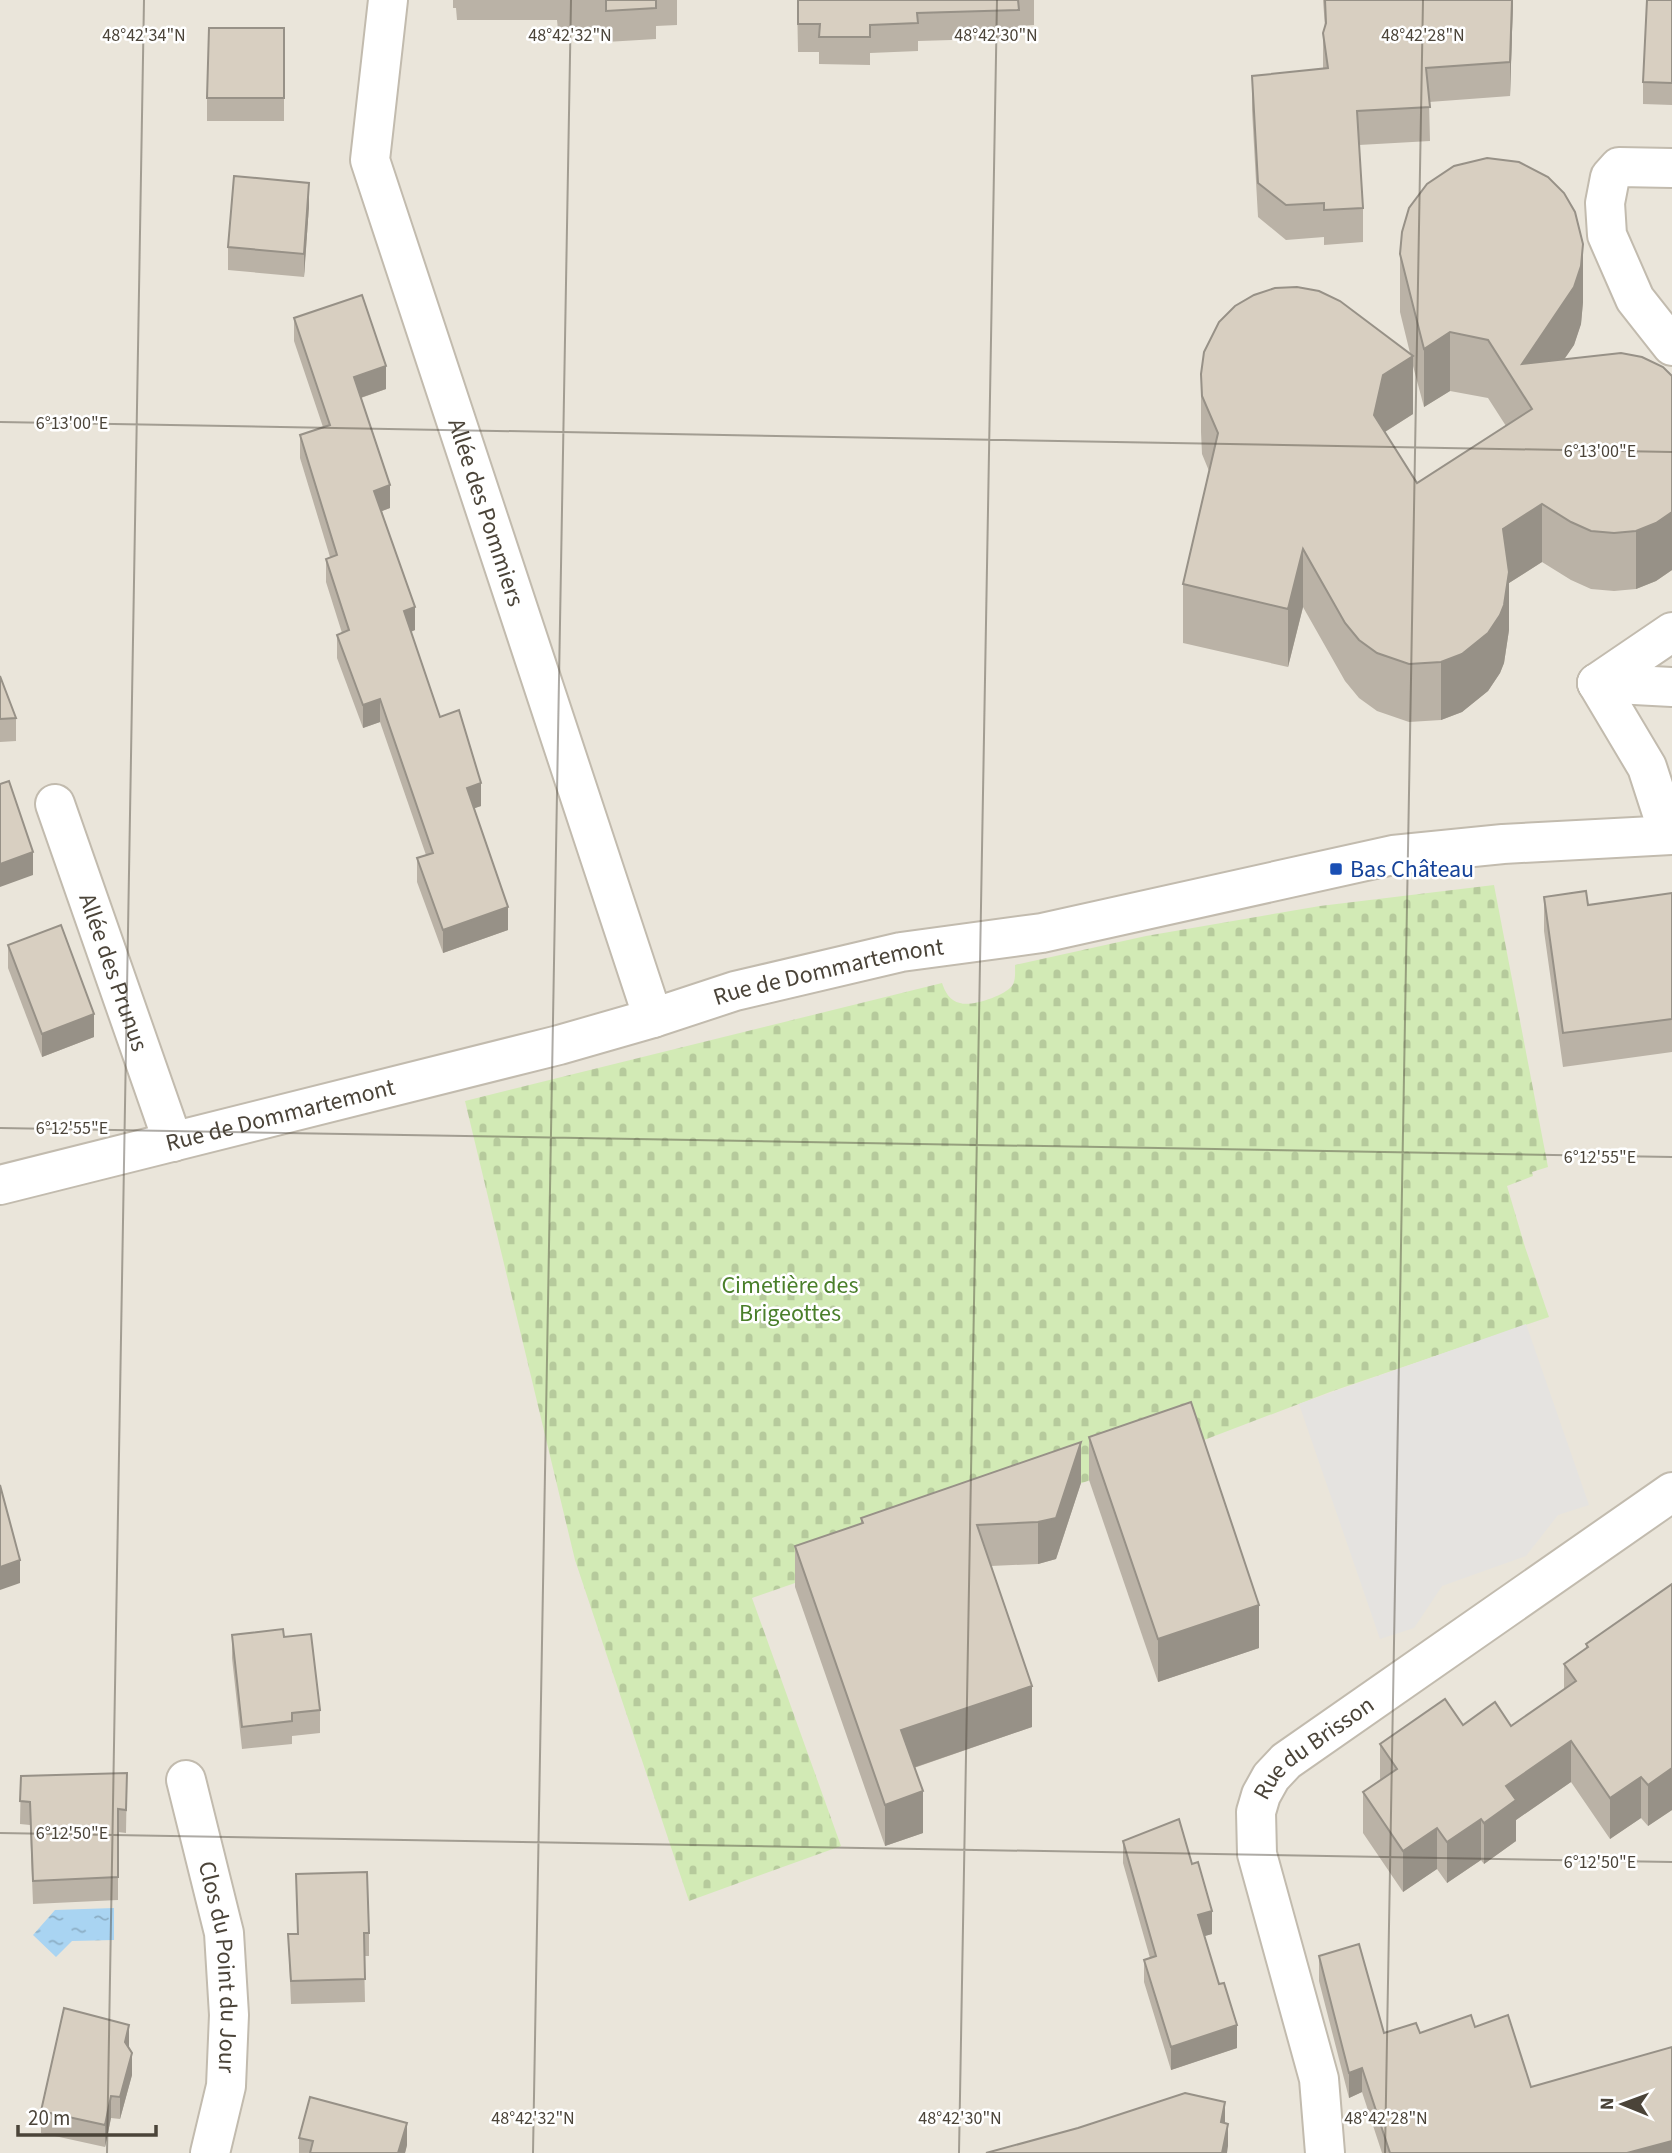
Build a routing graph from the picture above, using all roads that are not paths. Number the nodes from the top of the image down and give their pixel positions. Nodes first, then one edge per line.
1 (388, 0) edge
2 (1672, 168) edge
3 (1672, 346) edge
4 (1672, 632) edge
5 (1597, 683) junction
6 (1672, 687) edge
7 (55, 804) dead end
8 (1671, 835) edge
9 (653, 1018) junction
10 (173, 1142) junction
11 (0, 1185) edge
12 (1672, 1492) edge
13 (186, 1780) dead end
14 (210, 2153) edge
15 (1325, 2153) edge

1 - 9 street, Allée des Pommiers
2 - 3 street
4 - 5 street
5 - 6 street
5 - 8 street
7 - 10 street, Allée des Prunus
8 - 9 street, Rue de Dommartemont
9 - 10 street, Rue de Dommartemont
10 - 11 street, Rue de Dommartemont
12 - 15 street, Rue du Brisson
13 - 14 street, Clos du Point du Jour

